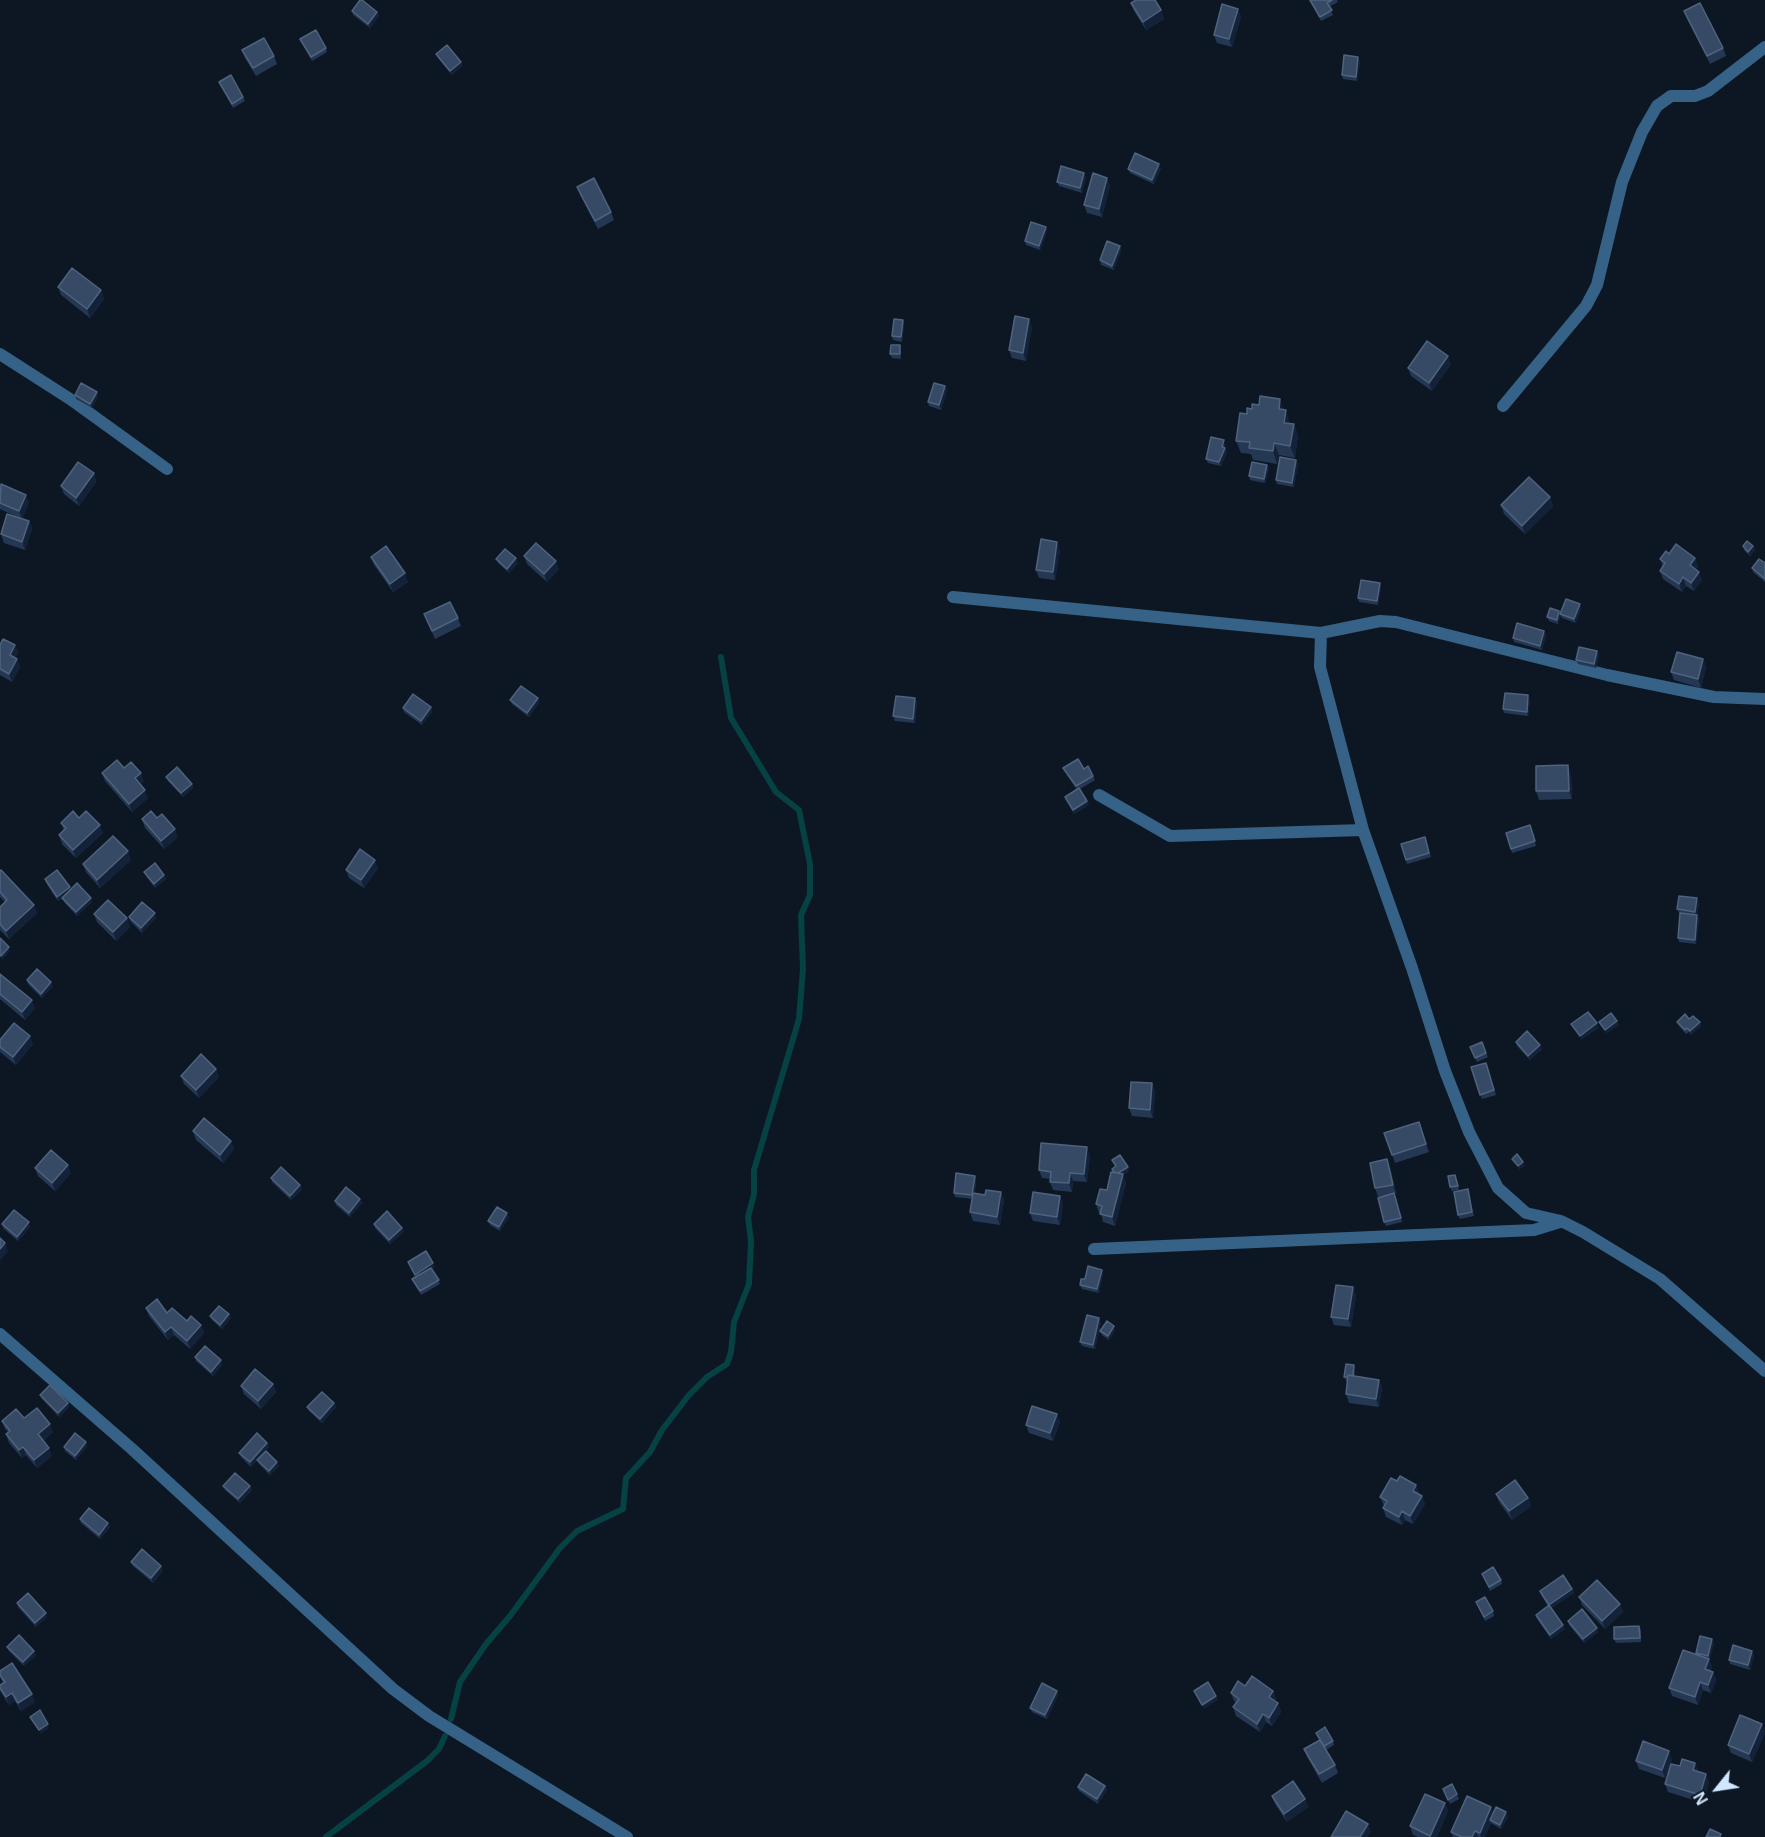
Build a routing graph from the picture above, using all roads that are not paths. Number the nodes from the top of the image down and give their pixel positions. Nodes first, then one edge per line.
1 (1765, 47) edge
2 (0, 354) edge
3 (1503, 406) dead end
4 (168, 469) dead end
5 (953, 597) dead end
6 (1321, 633) junction
7 (1765, 699) edge
8 (1099, 795) dead end
9 (1363, 830) junction
10 (1561, 1221) junction
11 (1094, 1250) dead end
12 (0, 1334) edge
13 (1765, 1371) edge
14 (627, 1837) edge

1 - 3 street
2 - 4 street
5 - 6 street
6 - 7 street
6 - 9 street
8 - 9 street
9 - 10 street
10 - 11 street
10 - 13 street
12 - 14 street

